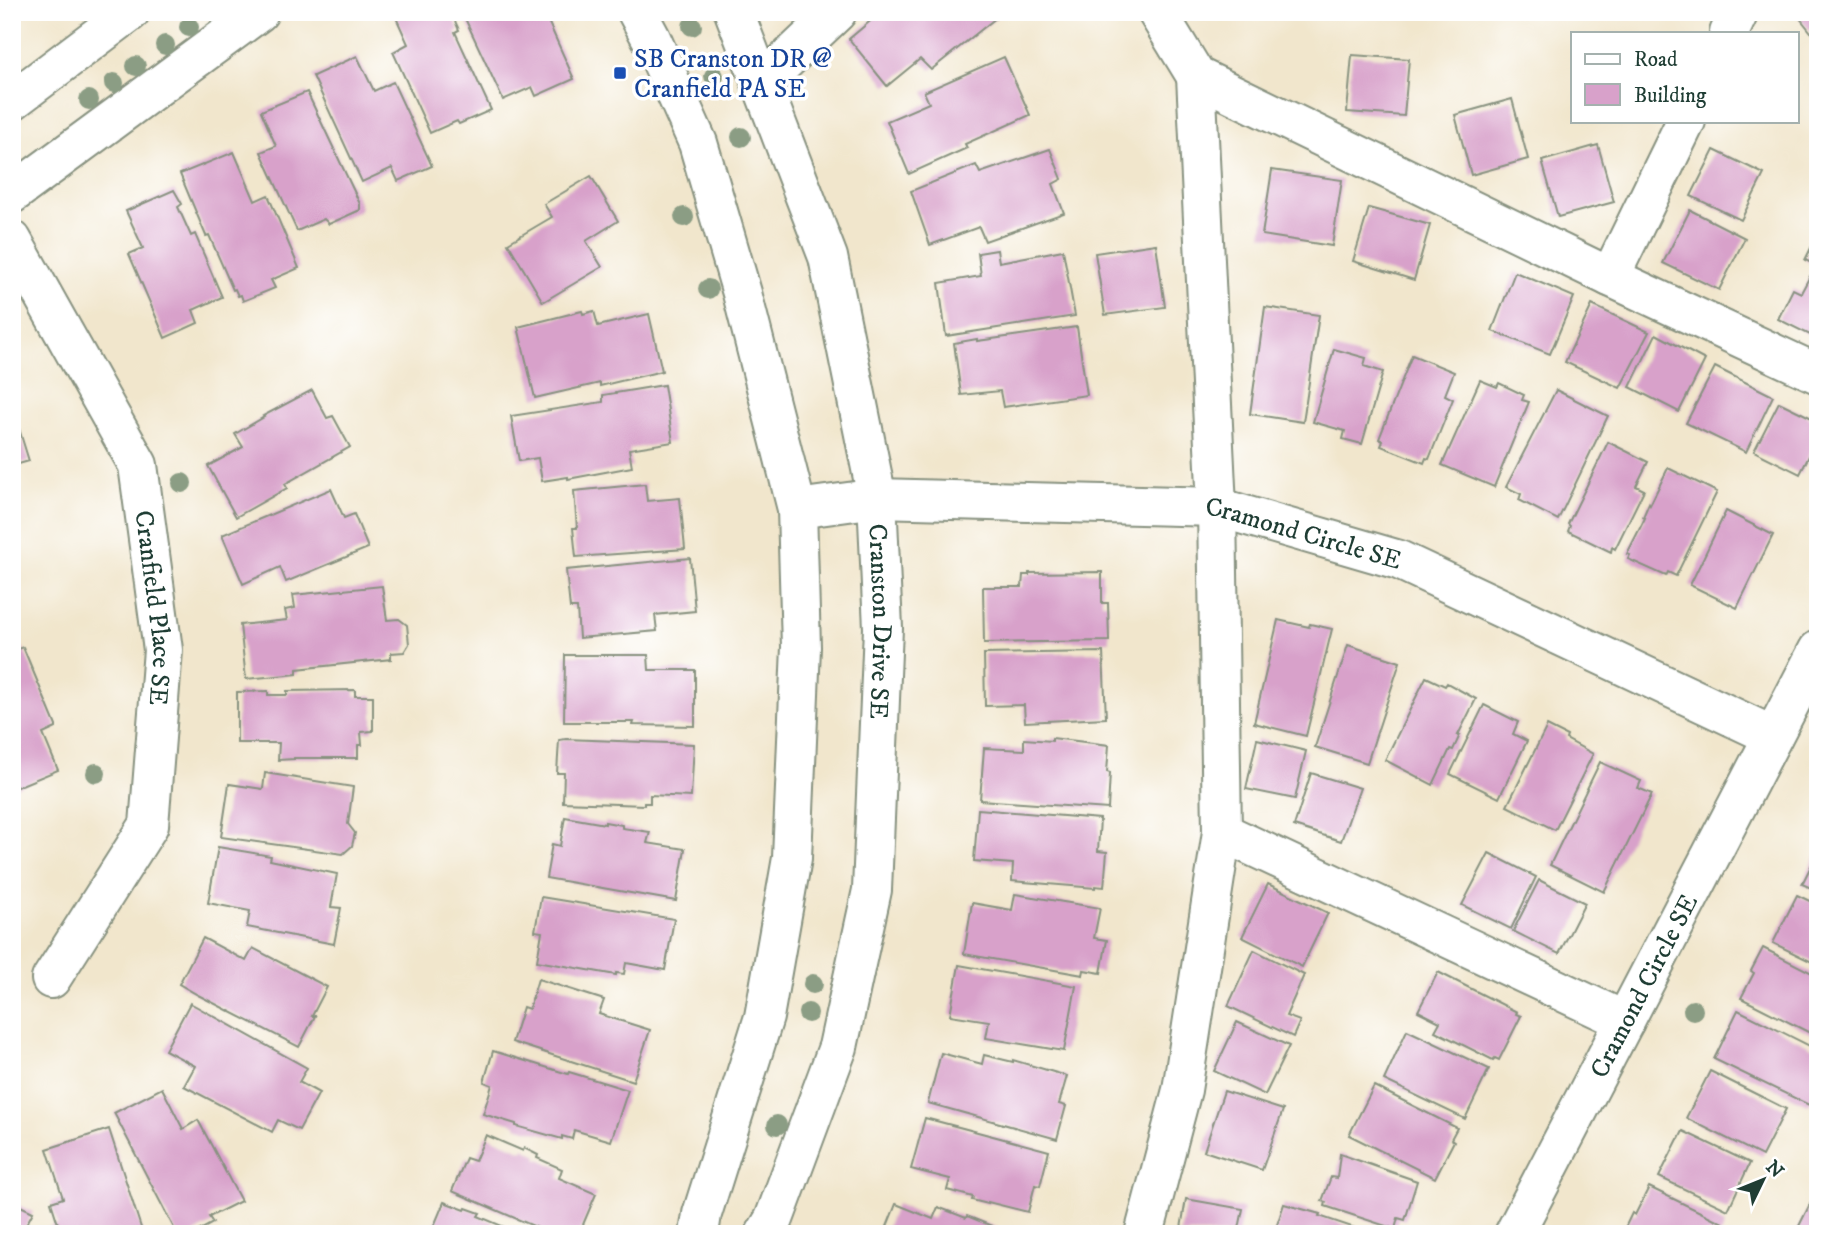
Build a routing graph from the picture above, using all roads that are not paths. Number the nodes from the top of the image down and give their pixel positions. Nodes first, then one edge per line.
1 (130, 12) edge
2 (259, 12) edge
3 (637, 12) edge
4 (734, 12) edge
5 (837, 12) edge
6 (1157, 12) edge
7 (1739, 12) edge
8 (1729, 32) edge
9 (1196, 76) junction
10 (761, 84) junction
11 (12, 101) edge
12 (1686, 122) edge
13 (12, 194) edge
14 (12, 240) edge
15 (1610, 277) junction
16 (1818, 373) edge
17 (877, 498) junction
18 (1217, 507) junction
19 (797, 509) junction
20 (1818, 650) edge
21 (1773, 736) junction
22 (1222, 832) junction
23 (51, 979) dead end
24 (1625, 1021) junction
25 (699, 1234) edge
26 (765, 1234) edge
27 (1144, 1234) edge
28 (1514, 1234) edge

1 - 11 street
2 - 13 street
3 - 19 street
4 - 10 street, Cranston Drive SE
5 - 10 street
6 - 9 street
7 - 8 street
9 - 15 street
9 - 18 street
10 - 17 street, Cranston Drive SE
12 - 15 street
14 - 23 street, Cranfield Place SE
15 - 16 street
17 - 18 street, Cramond Circle SE
17 - 19 street, Cramond Circle SE
17 - 26 street, Cranston Drive SE
18 - 21 street, Cramond Circle SE
18 - 22 street
19 - 25 street
20 - 21 street, Cramond Circle SE
21 - 24 street, Cramond Circle SE
22 - 24 street
22 - 27 street
24 - 28 street, Cramond Circle SE

